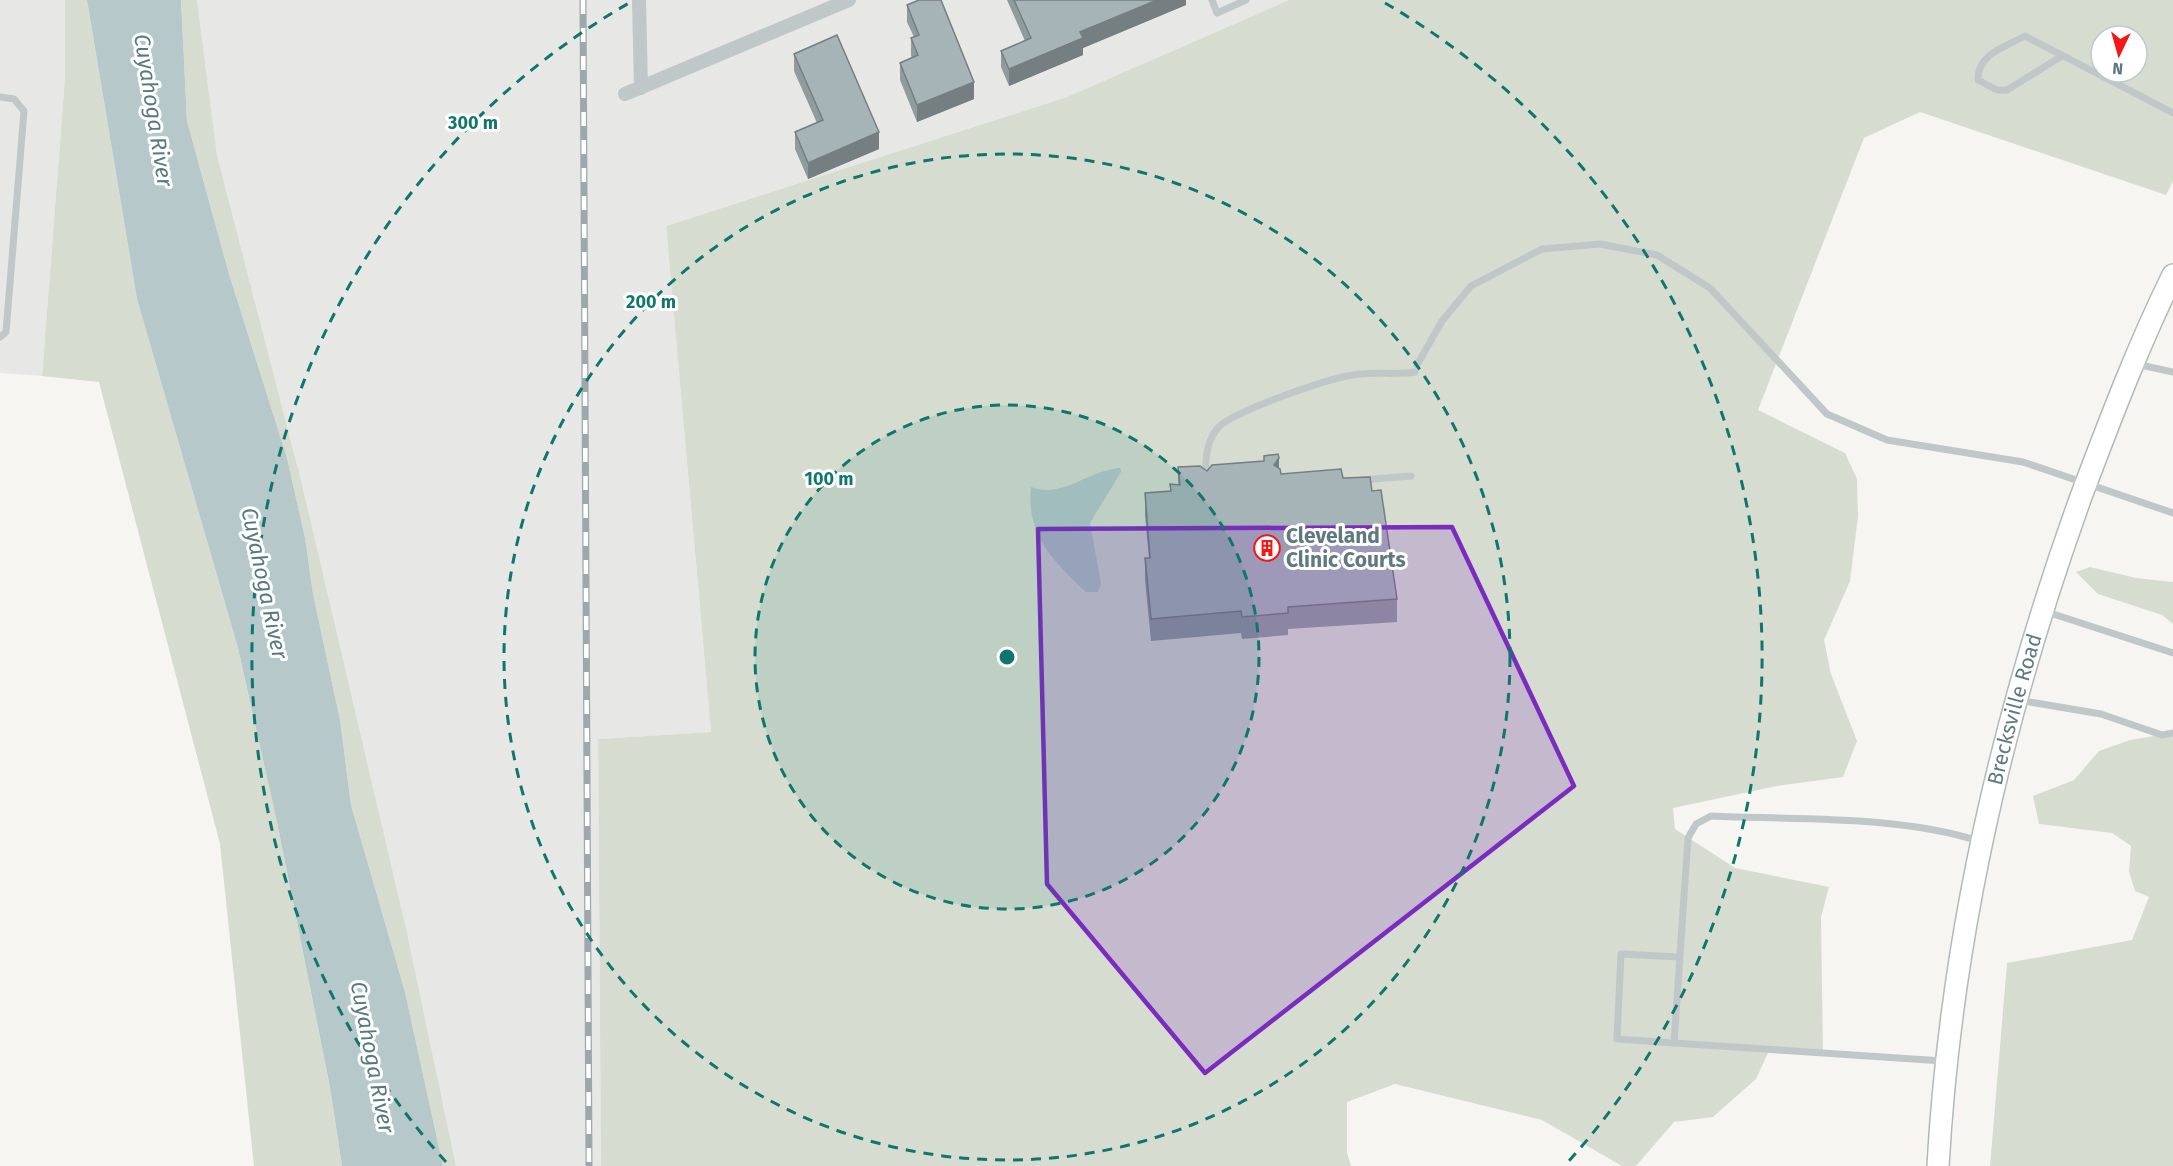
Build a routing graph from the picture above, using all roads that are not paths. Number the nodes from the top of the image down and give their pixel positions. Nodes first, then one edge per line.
1 (639, 0) edge
2 (849, 0) edge
3 (1212, 0) edge
4 (1246, 0) edge
5 (2062, 56) junction
6 (641, 88) junction
7 (625, 94) dead end
8 (0, 97) edge
9 (2173, 113) edge
10 (2173, 274) edge
11 (0, 337) edge
12 (2133, 363) junction
13 (2173, 372) edge
14 (1411, 476) dead end
15 (1351, 481) edge
16 (2086, 483) junction
17 (1206, 488) edge
18 (2173, 513) edge
19 (2041, 610) junction
20 (2173, 653) edge
21 (2014, 699) junction
22 (2173, 733) edge
23 (1980, 842) junction
24 (1678, 957) junction
25 (1674, 1043) junction
26 (1946, 1061) junction
27 (1938, 1166) edge

1 - 6 street
2 - 6 street
3 - 4 lane
5 - 5 lane
5 - 9 lane
6 - 7 street
8 - 11 lane
10 - 12 main road, Brecksville Road
12 - 13 lane
12 - 16 main road, Brecksville Road
14 - 15 lane
16 - 17 lane
16 - 18 lane
16 - 19 main road, Brecksville Road
19 - 20 lane
19 - 21 main road, Brecksville Road
21 - 22 lane
21 - 23 main road, Brecksville Road
23 - 24 lane
23 - 26 main road, Brecksville Road
24 - 25 lane
24 - 25 lane
25 - 26 lane
26 - 27 main road, Brecksville Road

